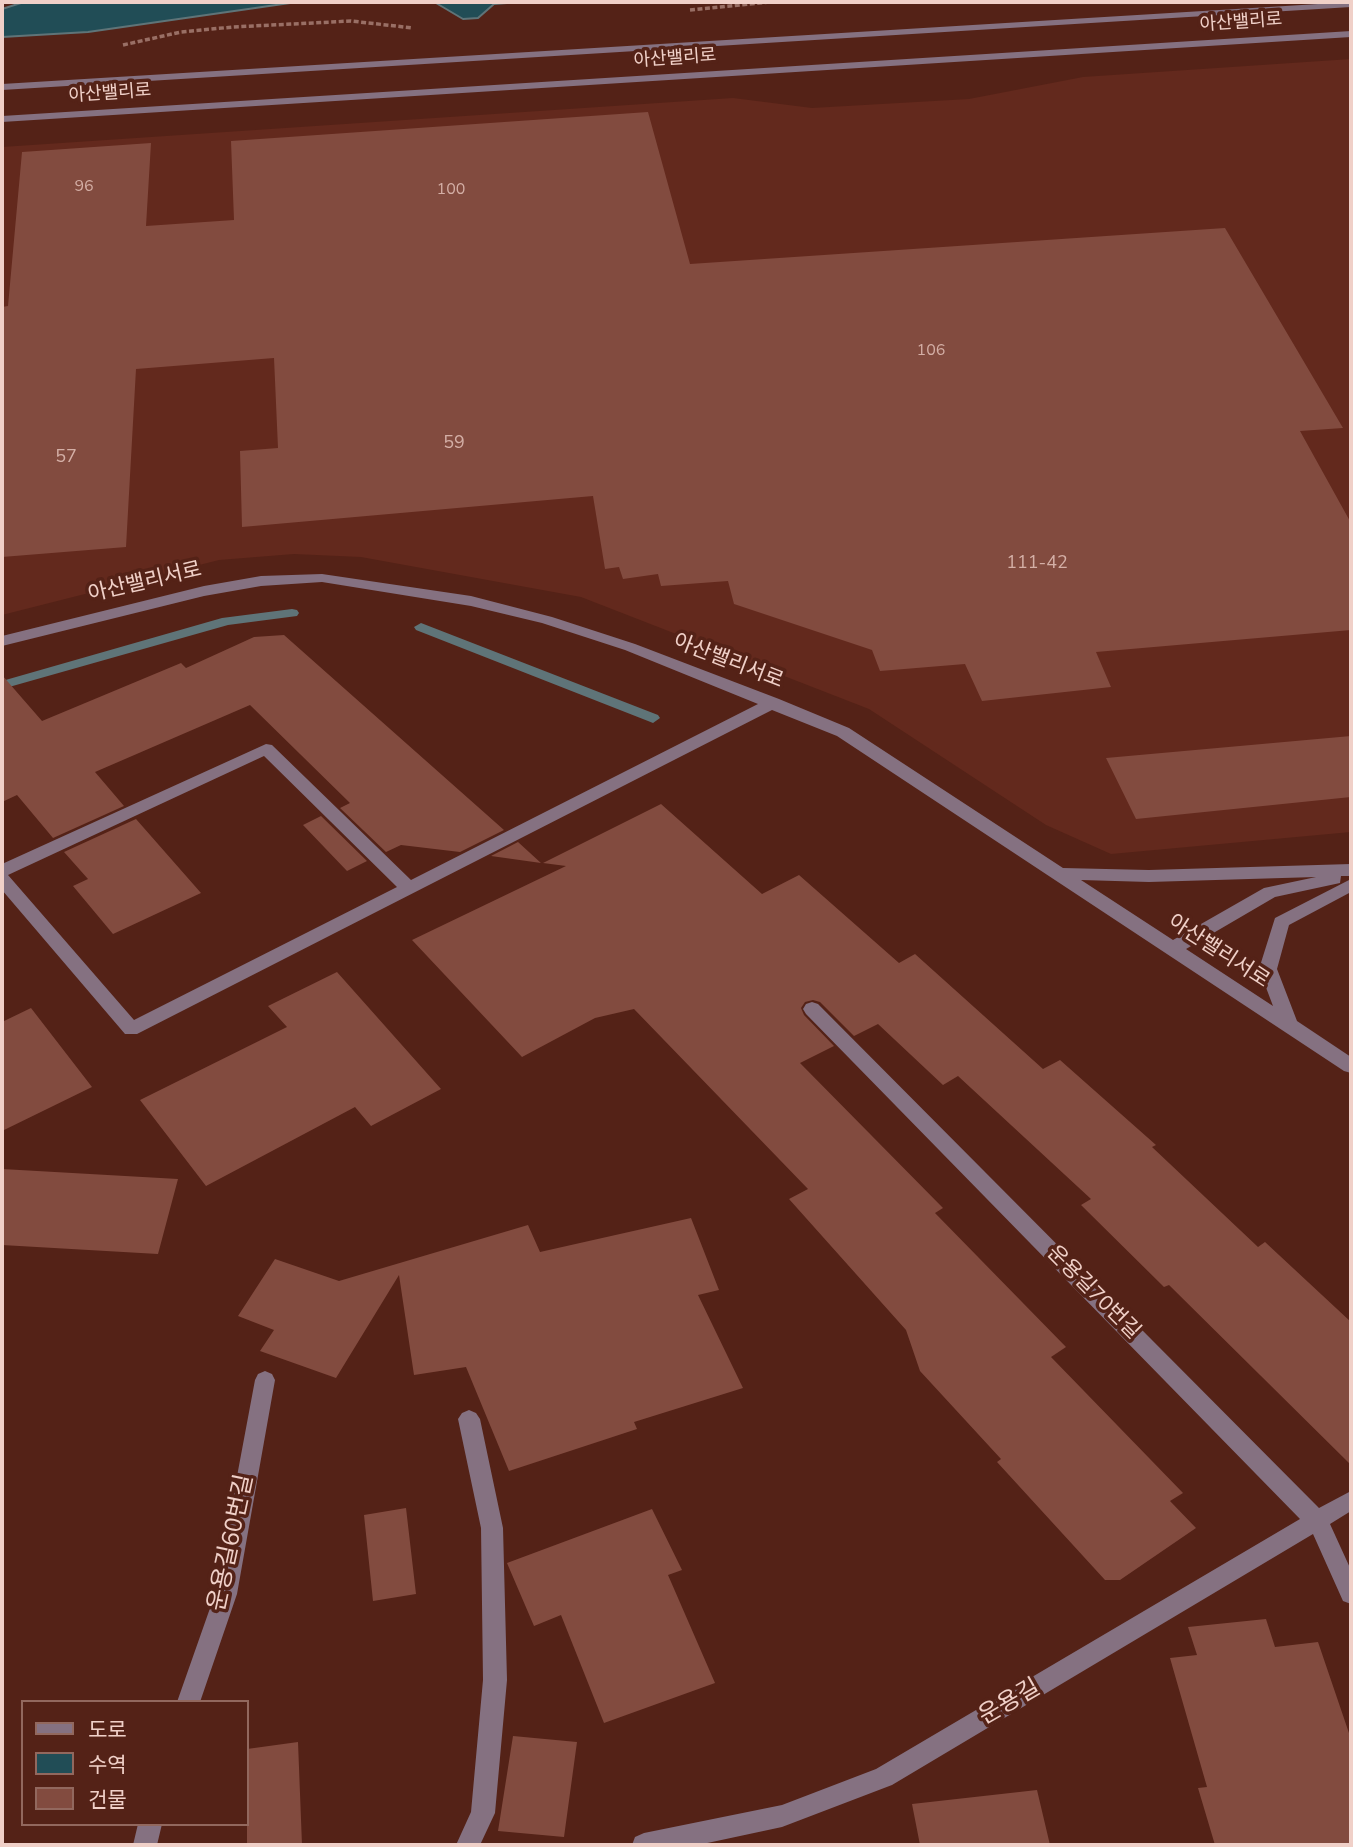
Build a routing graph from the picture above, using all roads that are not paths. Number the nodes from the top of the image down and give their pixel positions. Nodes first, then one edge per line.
1 (1351, 4) edge
2 (1271, 5) edge
3 (1351, 34) edge
4 (2, 87) edge
5 (2, 119) edge
6 (2, 641) edge
7 (773, 704) junction
8 (2, 871) edge
9 (1351, 873) edge
10 (1058, 874) junction
11 (2, 879) edge
12 (1351, 885) edge
13 (410, 888) junction
14 (1172, 949) junction
15 (812, 1009) dead end
16 (1289, 1025) junction
17 (1351, 1066) edge
18 (265, 1381) dead end
19 (469, 1419) dead end
20 (1351, 1500) edge
21 (1318, 1522) junction
22 (1351, 1594) edge
23 (189, 1700) edge
24 (150, 1826) edge
25 (145, 1845) edge
26 (468, 1845) edge
27 (644, 1845) edge

1 - 2 street, 아산밸리로
2 - 4 street, 아산밸리로
3 - 5 street, 아산밸리로
6 - 7 street, 아산밸리서로
7 - 10 street, 아산밸리서로
7 - 13 street
8 - 13 street
9 - 10 street
9 - 14 street
10 - 14 street, 아산밸리서로
11 - 13 street
12 - 16 street
14 - 16 street, 아산밸리서로
15 - 21 street, 운용길70번길
16 - 17 street, 아산밸리서로
18 - 23 street, 운용길60번길
19 - 26 street
20 - 21 street, 운용길
21 - 22 street, 운용길70번길
21 - 27 street, 운용길
24 - 25 street

